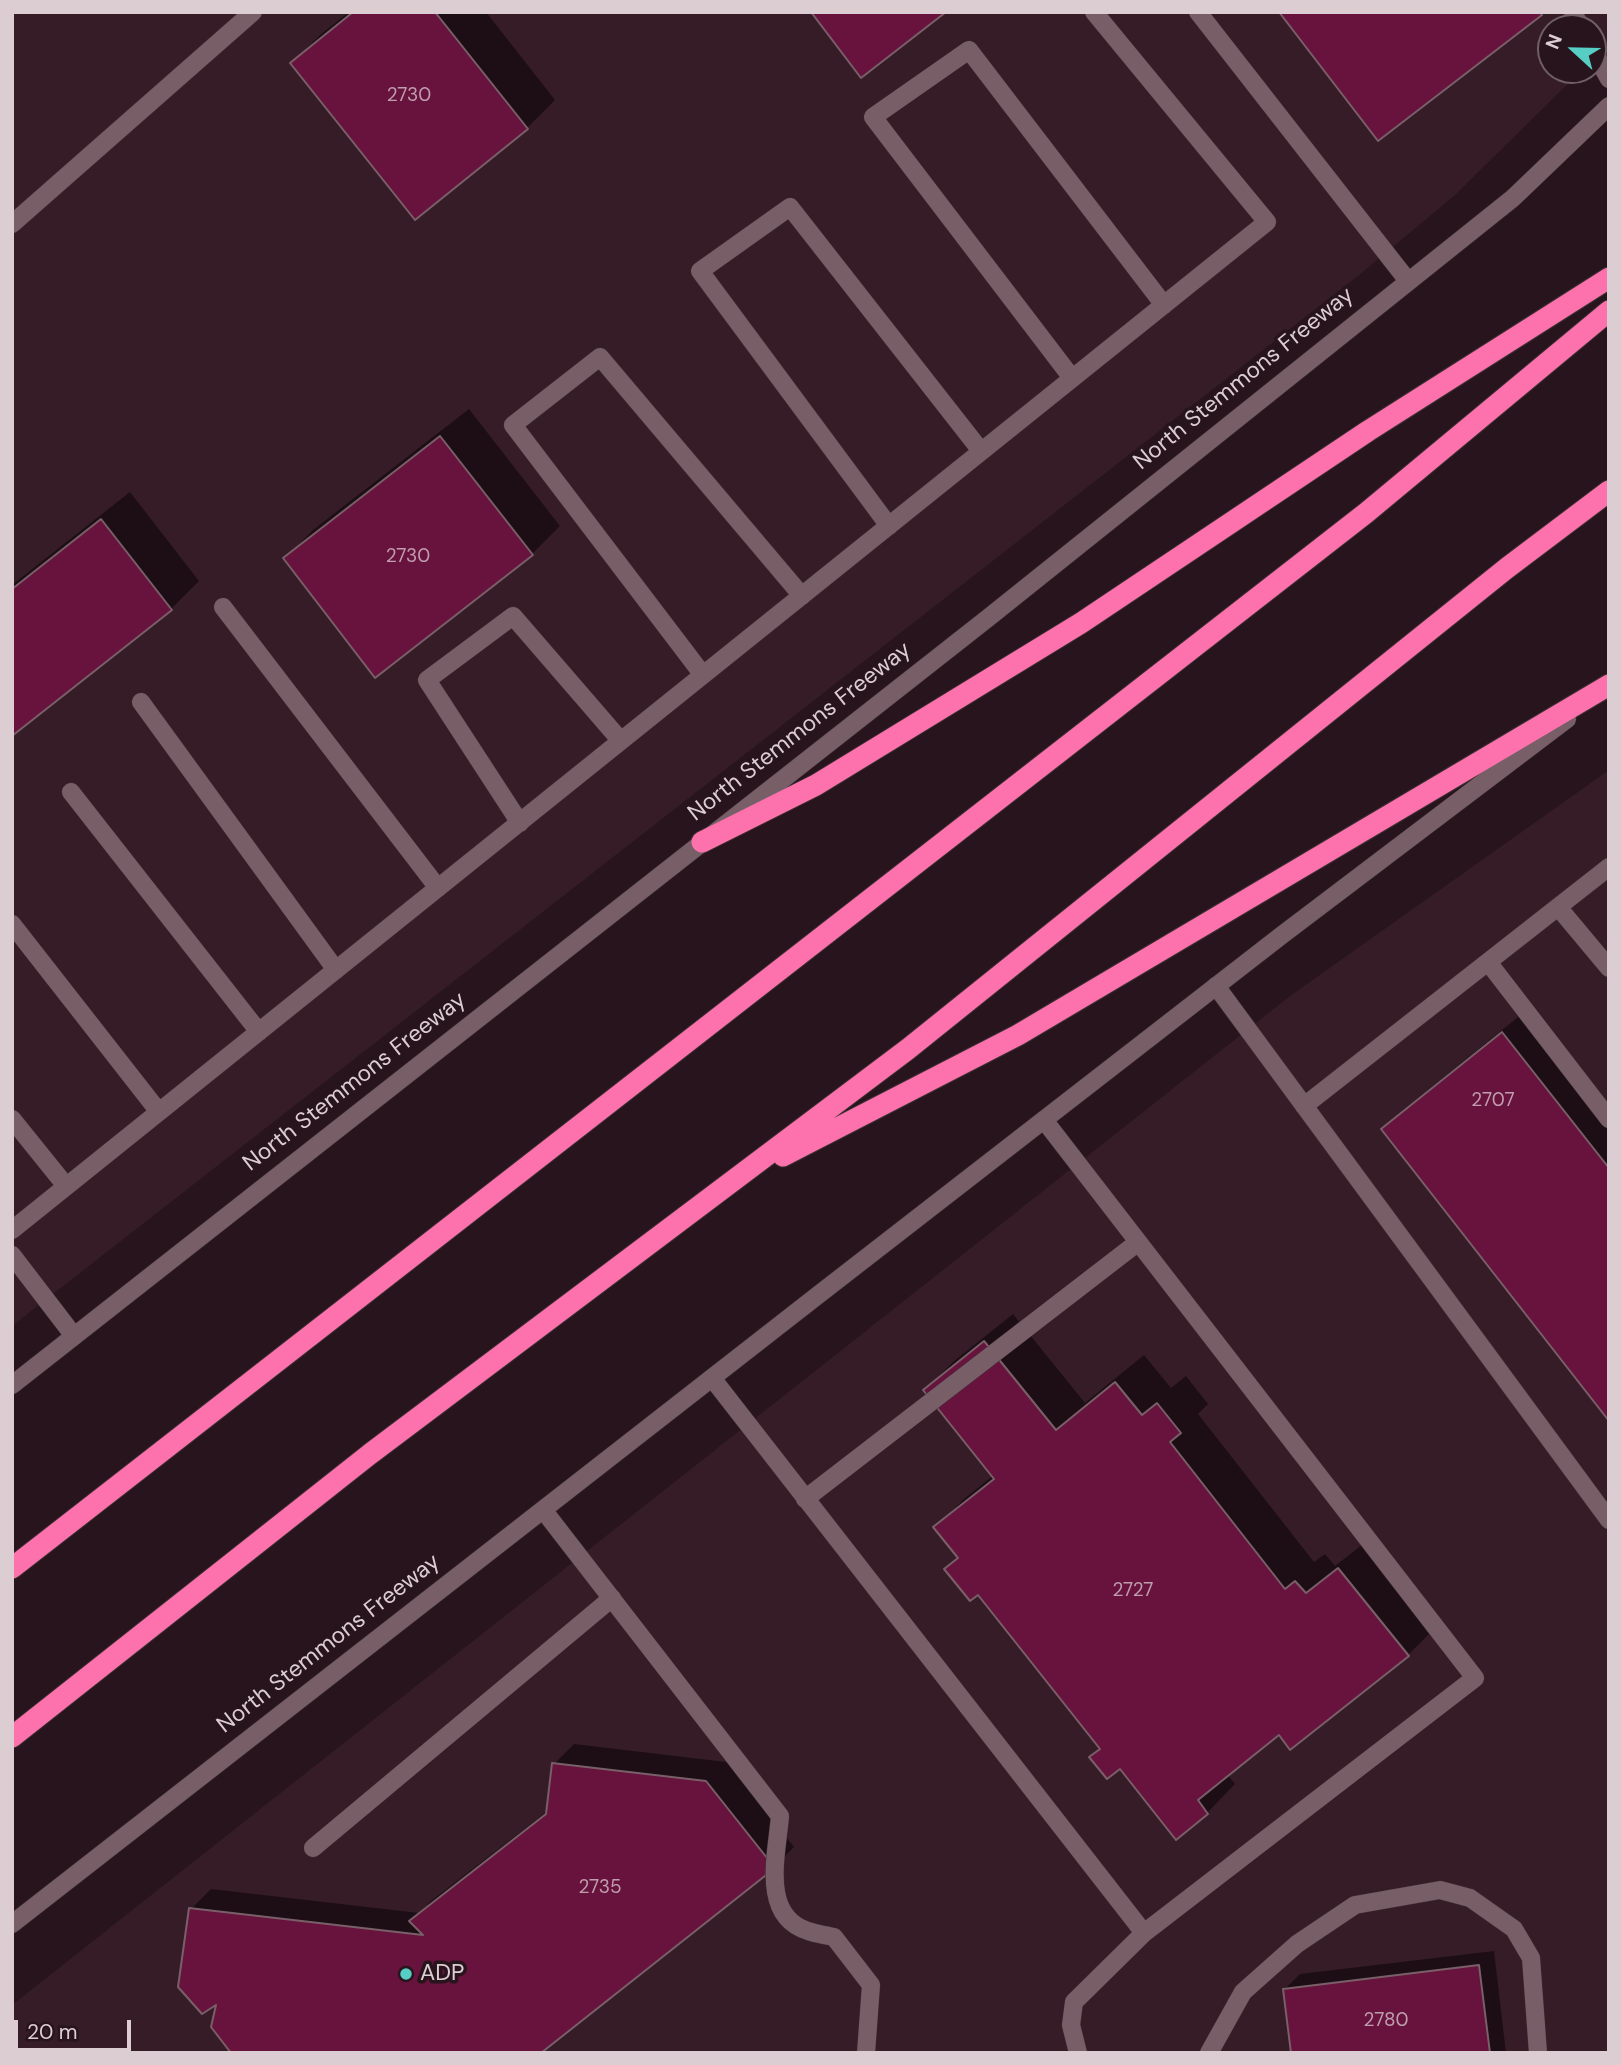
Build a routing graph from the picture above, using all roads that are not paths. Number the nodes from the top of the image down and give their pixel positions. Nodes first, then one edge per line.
1 (253, 12) edge
2 (1094, 12) edge
3 (1198, 12) edge
4 (1609, 106) edge
5 (12, 224) edge
6 (1609, 278) edge
7 (1408, 281) junction
8 (1164, 305) junction
9 (1609, 311) edge
10 (1072, 378) junction
11 (981, 452) junction
12 (1609, 491) edge
13 (889, 526) junction
14 (802, 596) junction
15 (223, 607) dead end
16 (703, 675) junction
17 (1609, 686) edge
18 (141, 702) dead end
19 (621, 741) junction
20 (71, 792) dead end
21 (520, 823) junction
22 (702, 842) junction
23 (1609, 867) edge
24 (438, 888) junction
25 (1558, 907) junction
26 (12, 925) edge
27 (1488, 962) junction
28 (1609, 968) edge
29 (336, 970) junction
30 (1216, 986) junction
31 (259, 1032) junction
32 (1304, 1106) junction
33 (159, 1112) junction
34 (12, 1119) edge
35 (1609, 1119) edge
36 (1044, 1120) junction
37 (728, 1185) junction
38 (66, 1186) junction
39 (12, 1230) edge
40 (1137, 1243) junction
41 (12, 1255) edge
42 (74, 1336) junction
43 (712, 1378) junction
44 (12, 1385) edge
45 (805, 1499) junction
46 (544, 1511) junction
47 (1609, 1520) edge
48 (12, 1568) edge
49 (612, 1598) junction
50 (12, 1737) edge
51 (313, 1848) dead end
52 (12, 1924) edge
53 (1144, 1933) junction
54 (866, 2053) edge
55 (1078, 2053) edge
56 (1209, 2053) edge
57 (1538, 2053) edge

1 - 5 main road
2 - 8 main road
3 - 7 main road
4 - 7 main road, North Stemmons Freeway
6 - 22 highway
7 - 22 main road, North Stemmons Freeway
8 - 10 main road
8 - 10 main road
9 - 48 highway
10 - 11 main road
11 - 13 main road
11 - 13 main road
12 - 37 highway
13 - 14 main road
14 - 16 main road
14 - 16 main road
15 - 24 main road
16 - 19 main road
17 - 30 main road, North Stemmons Freeway
17 - 37 highway
18 - 29 main road
19 - 21 main road
19 - 21 main road
20 - 31 main road
21 - 24 main road
22 - 42 main road, North Stemmons Freeway
23 - 25 main road
24 - 29 main road
25 - 27 main road
25 - 28 main road
26 - 33 main road
27 - 32 main road
27 - 35 main road
29 - 31 main road
30 - 32 main road
30 - 36 main road, North Stemmons Freeway
31 - 33 main road
32 - 47 main road
33 - 38 main road
34 - 38 main road
36 - 40 main road
36 - 43 main road, North Stemmons Freeway
37 - 50 highway
38 - 39 main road
40 - 45 main road
40 - 53 main road
41 - 42 main road
42 - 44 main road, North Stemmons Freeway
43 - 45 main road
43 - 46 main road, North Stemmons Freeway
45 - 53 main road
46 - 49 main road
46 - 52 main road, North Stemmons Freeway
49 - 51 main road
49 - 54 main road
53 - 55 main road
56 - 57 main road

